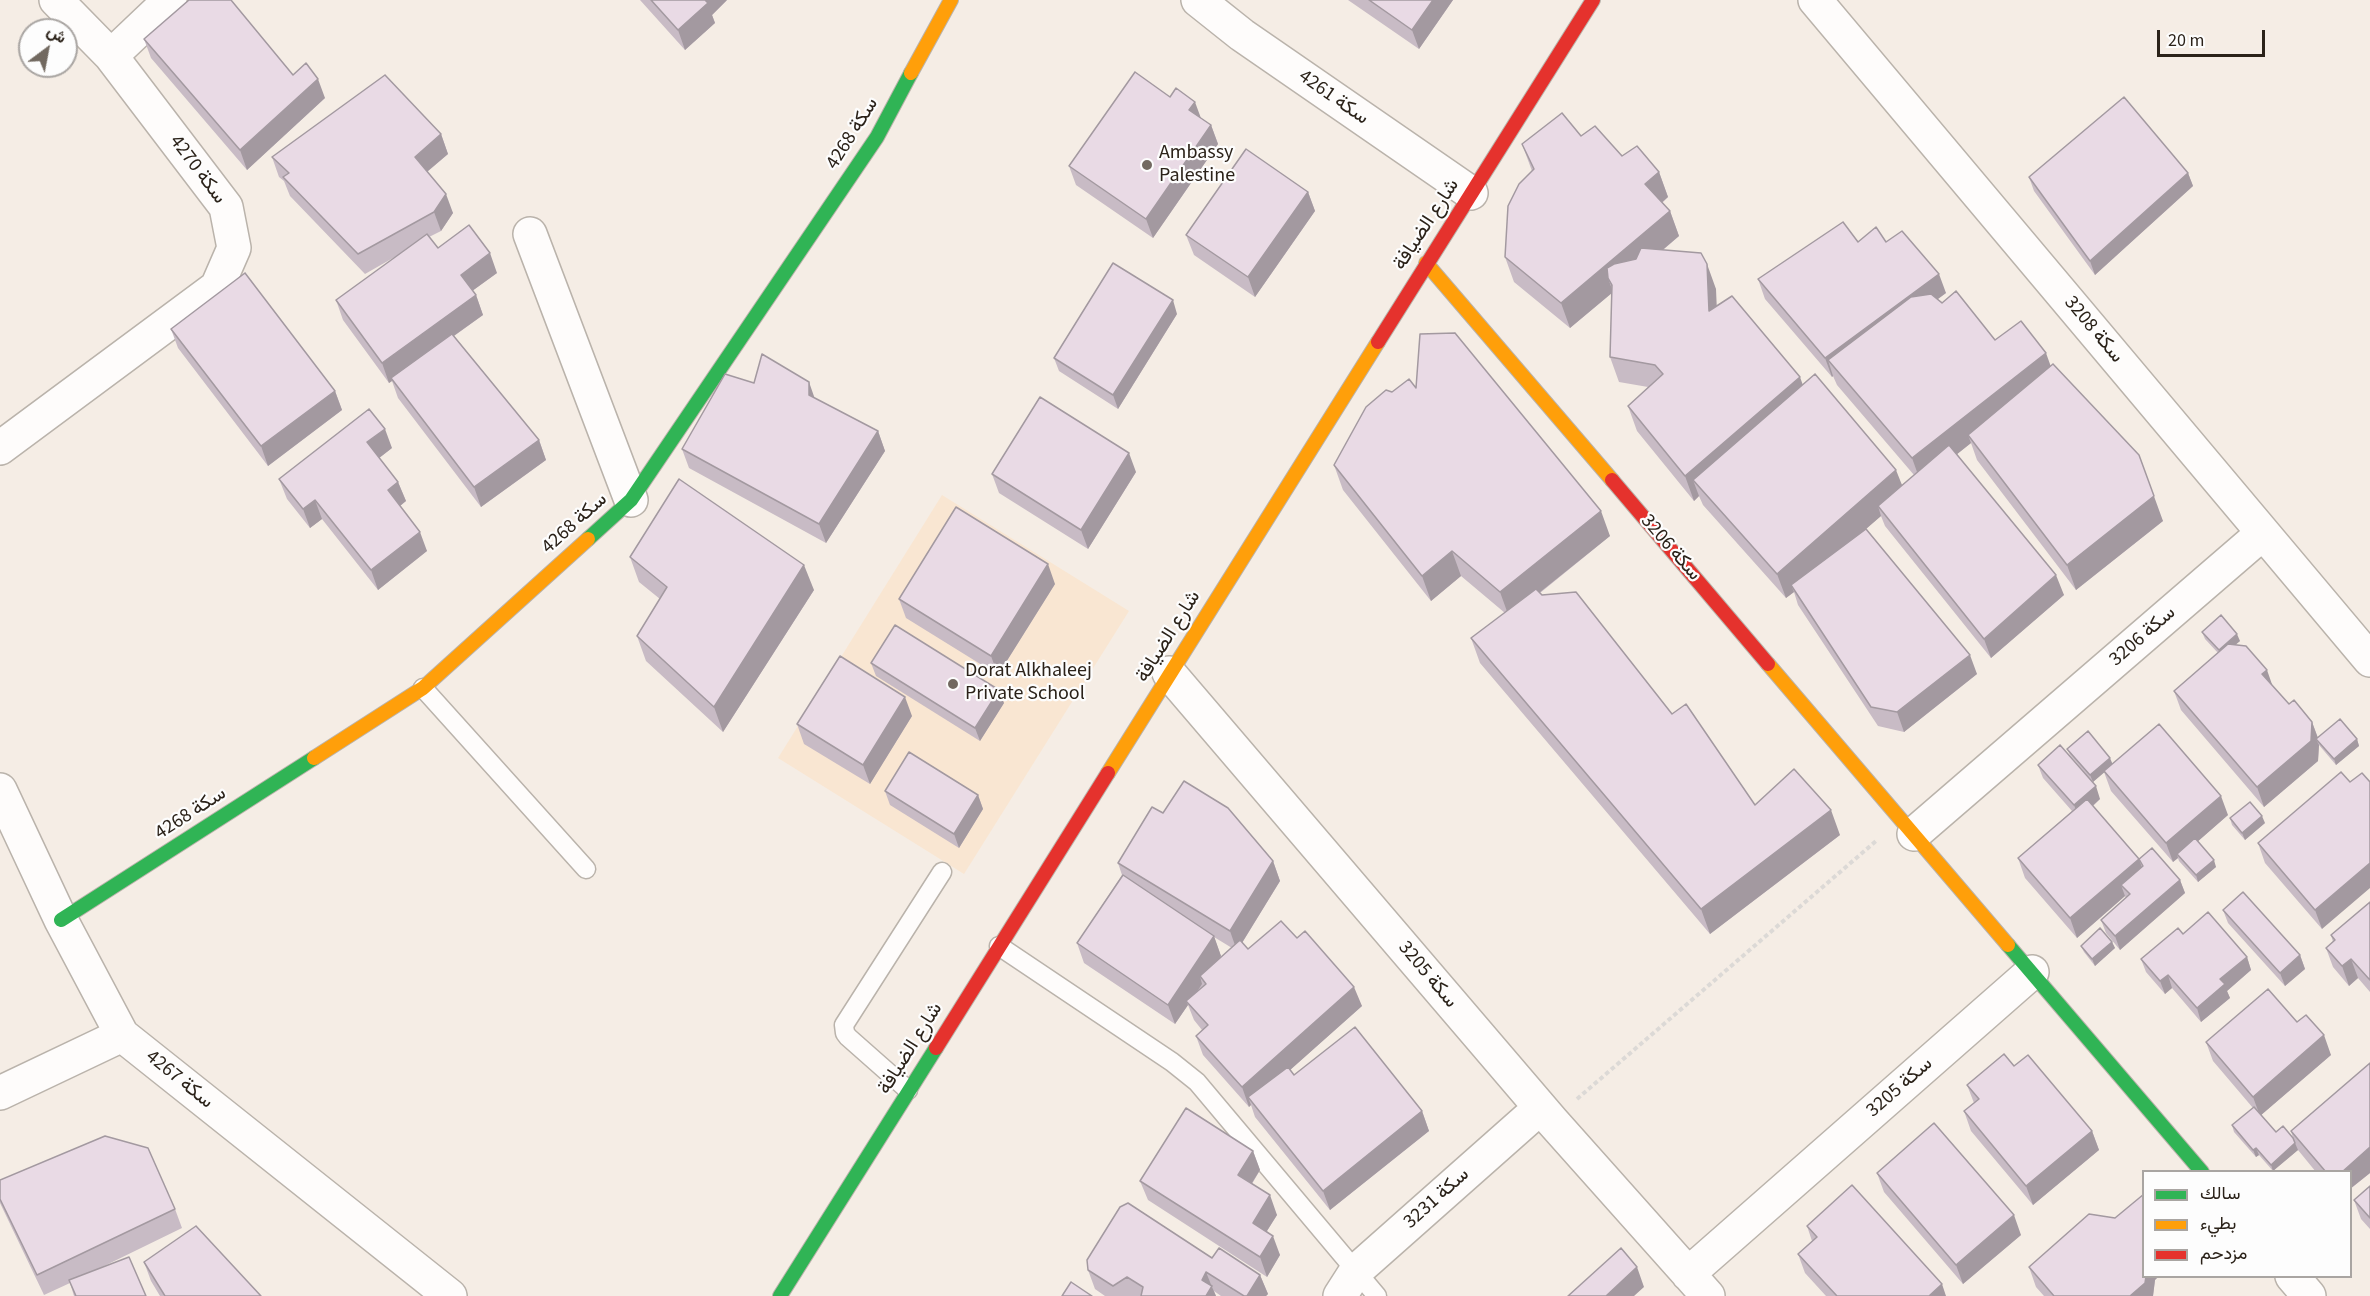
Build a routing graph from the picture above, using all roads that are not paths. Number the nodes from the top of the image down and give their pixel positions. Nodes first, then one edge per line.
1 (56, 0) edge
2 (170, 0) edge
3 (951, 0) edge
4 (1198, 0) edge
5 (1593, 0) edge
6 (1815, 0) edge
7 (111, 56) junction
8 (1471, 193) junction
9 (530, 234) dead end
10 (1426, 263) junction
11 (0, 448) edge
12 (631, 501) junction
13 (2263, 533) junction
14 (2370, 660) edge
15 (1169, 673) junction
16 (423, 688) junction
17 (0, 790) edge
18 (1907, 827) junction
19 (586, 869) dead end
20 (942, 872) dead end
21 (61, 920) junction
22 (999, 946) junction
23 (2032, 972) junction
24 (122, 1035) junction
25 (909, 1090) junction
26 (0, 1093) edge
27 (1546, 1115) junction
28 (2200, 1170) edge
29 (2294, 1278) edge
30 (1348, 1283) edge
31 (1698, 1285) edge
32 (450, 1296) edge
33 (780, 1296) edge
34 (1377, 1296) edge
35 (2309, 1296) edge

1 - 7 street, سكة 4270
2 - 7 street
3 - 12 street, سكة 4268
4 - 8 street, سكة 4261
5 - 8 street, شارع الضيافة
6 - 13 street, سكة 3208
7 - 11 street, سكة 4270
8 - 10 street, شارع الضيافة
9 - 12 street
10 - 15 street, شارع الضيافة
10 - 18 street, سكة 3206
12 - 16 street, سكة 4268
13 - 14 street, سكة 3208
13 - 18 street, سكة 3206
15 - 22 street, شارع الضيافة
15 - 27 street, سكة 3205
16 - 19 lane
16 - 21 street, سكة 4268
17 - 21 street, سكة 4267
18 - 23 street, سكة 3206
20 - 25 lane
21 - 24 street, سكة 4267
22 - 25 street, شارع الضيافة
22 - 30 lane
23 - 28 street, سكة 3206
23 - 31 street, سكة 3205
24 - 26 street
24 - 32 street, سكة 4267
25 - 33 street, شارع الضيافة
27 - 30 street, سكة 3231
27 - 31 street, سكة 3205
29 - 35 street
30 - 34 lane

